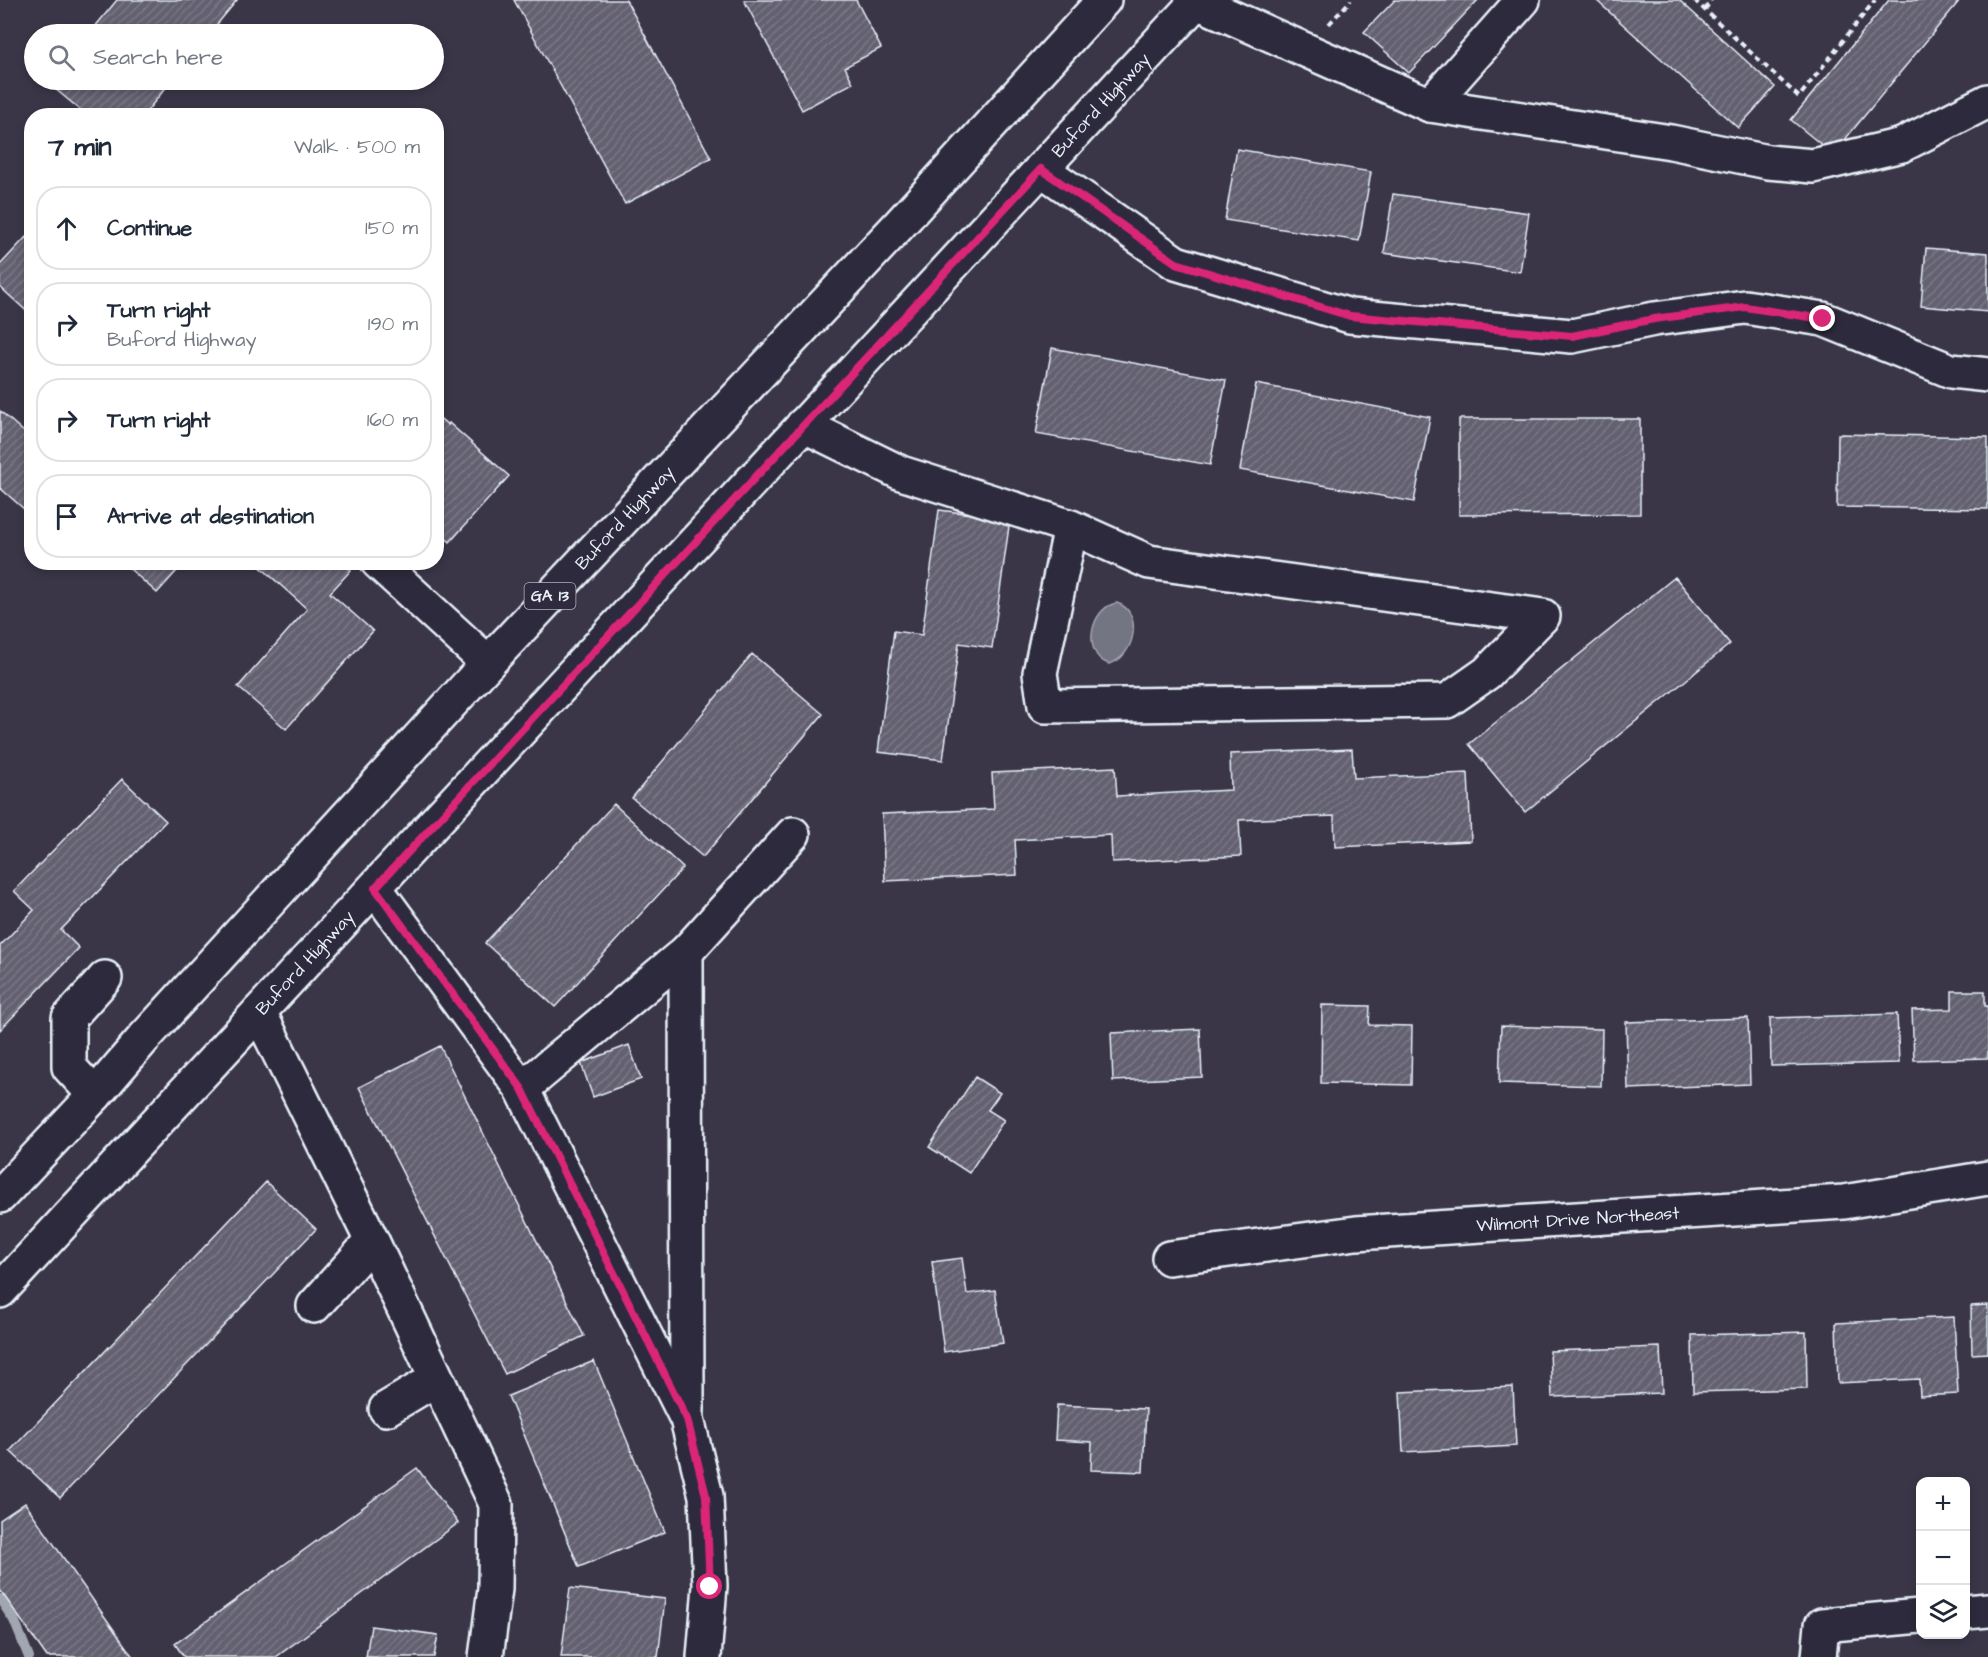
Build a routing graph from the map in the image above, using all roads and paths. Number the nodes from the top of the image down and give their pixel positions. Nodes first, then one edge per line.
1 (1104, 0) edge
2 (1523, 0) edge
3 (1694, 0) edge
4 (1711, 0) edge
5 (1875, 0) edge
6 (1198, 1) edge
7 (1705, 10) junction
8 (1988, 101) edge
9 (1430, 105) junction
10 (1041, 169) junction
11 (1988, 375) edge
12 (803, 425) junction
13 (1071, 527) junction
14 (387, 570) edge
15 (488, 663) junction
16 (793, 834) dead end
17 (375, 888) junction
18 (686, 952) junction
19 (105, 978) dead end
20 (259, 1012) junction
21 (522, 1089) junction
22 (95, 1095) junction
23 (1988, 1178) edge
24 (0, 1196) edge
25 (372, 1241) junction
26 (1169, 1258) dead end
27 (0, 1291) edge
28 (314, 1306) dead end
29 (436, 1378) junction
30 (386, 1409) dead end
31 (687, 1419) junction
32 (1988, 1610) edge
33 (1970, 1612) edge
34 (1916, 1616) edge
35 (486, 1657) edge
36 (704, 1657) edge
37 (1819, 1657) edge

1 - 15 street, Buford Highway / GA 13
2 - 9 street
3 - 7 path
4 - 7 path
5 - 7 path
6 - 9 street
6 - 10 street, Buford Highway
8 - 9 street
10 - 11 street
10 - 12 street, Buford Highway
12 - 13 street
12 - 17 street, Buford Highway
13 - 13 street
14 - 15 street
15 - 22 street, Buford Highway / GA 13
16 - 18 street
17 - 20 street, Buford Highway
17 - 21 street
18 - 21 street
18 - 31 street
19 - 22 street
20 - 25 street
20 - 27 street, Buford Highway
21 - 31 street
22 - 24 street, Buford Highway / GA 13
23 - 26 street, Wilmont Drive Northeast
25 - 28 street
25 - 29 street
29 - 30 street
29 - 35 street
31 - 36 street
32 - 33 street
34 - 37 street

